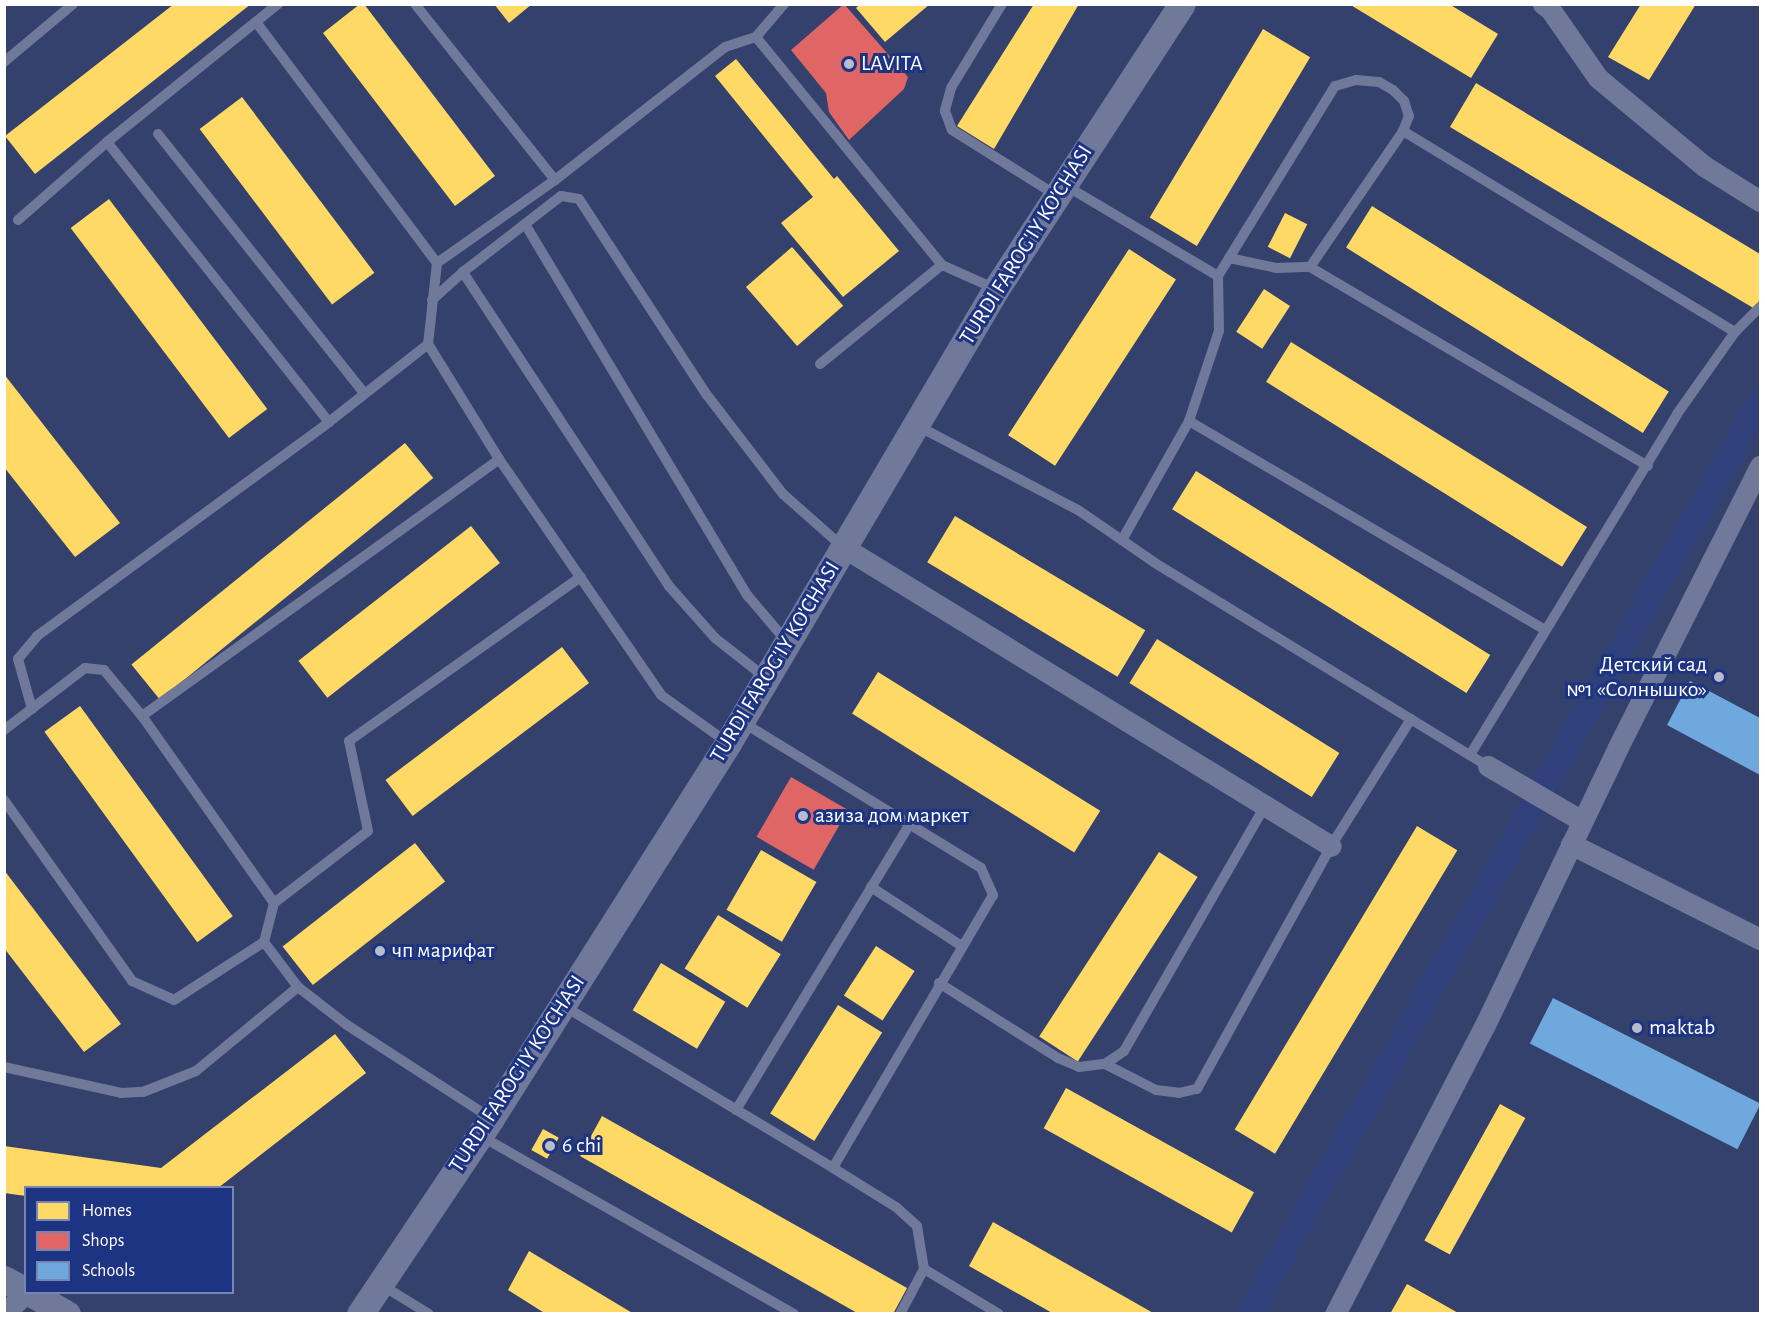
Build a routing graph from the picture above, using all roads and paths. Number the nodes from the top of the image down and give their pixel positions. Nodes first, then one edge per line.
1 (73, 4) edge
2 (278, 4) edge
3 (415, 4) edge
4 (784, 4) edge
5 (1002, 4) edge
6 (1182, 4) edge
7 (1543, 4) edge
8 (256, 22) junction
9 (756, 38) junction
10 (4, 62) edge
11 (1403, 131) junction
12 (158, 134) dead end
13 (107, 142) junction
14 (555, 180) junction
15 (1059, 189) junction
16 (1761, 201) edge
17 (18, 219) dead end
18 (525, 224) junction
19 (1229, 258) junction
20 (437, 263) junction
21 (942, 265) junction
22 (1310, 267) junction
23 (463, 272) junction
24 (1218, 276) junction
25 (996, 289) junction
26 (432, 300) junction
27 (1761, 307) edge
28 (1735, 332) junction
29 (428, 344) junction
30 (819, 364) dead end
31 (364, 394) junction
32 (1190, 421) junction
33 (329, 422) junction
34 (916, 425) junction
35 (499, 459) junction
36 (1648, 466) junction
37 (1761, 466) edge
38 (1122, 540) junction
39 (843, 547) junction
40 (581, 577) junction
41 (1545, 630) junction
42 (788, 642) junction
43 (766, 678) junction
44 (32, 709) junction
45 (142, 716) junction
46 (1412, 719) junction
47 (4, 730) edge
48 (734, 732) junction
49 (1470, 755) junction
50 (1490, 767) joint
51 (4, 800) edge
52 (1265, 806) junction
53 (1582, 821) junction
54 (909, 825) junction
55 (1572, 844) junction
56 (1331, 846) junction
57 (871, 887) junction
58 (274, 903) junction
59 (1761, 939) edge
60 (264, 942) junction
61 (962, 945) junction
62 (939, 982) junction
63 (298, 987) junction
64 (562, 1005) junction
65 (1105, 1064) junction
66 (4, 1067) edge
67 (736, 1110) junction
68 (485, 1127) junction
69 (833, 1168) junction
70 (924, 1269) junction
71 (4, 1279) edge
72 (379, 1284) junction
73 (24, 1290) edge
74 (25, 1294) edge
75 (31, 1294) edge
76 (4, 1313) edge
77 (67, 1314) edge
78 (360, 1314) edge
79 (429, 1314) edge
80 (794, 1314) edge
81 (900, 1314) edge
82 (999, 1314) edge
83 (1335, 1314) edge

1 - 10 lane
2 - 8 lane
3 - 14 lane
4 - 9 lane
5 - 15 lane
6 - 15 street, TURDI FAROG'IY KO'CHASI
7 - 16 street
8 - 13 lane
8 - 20 lane
9 - 14 lane
9 - 21 lane
11 - 19 lane
11 - 22 lane
11 - 28 lane
12 - 31 lane
13 - 17 lane
13 - 33 lane
14 - 20 lane
15 - 24 lane
15 - 25 street, TURDI FAROG'IY KO'CHASI
18 - 23 lane
18 - 39 lane
18 - 42 lane
19 - 22 lane
19 - 24 lane
20 - 26 lane
21 - 25 lane
21 - 30 lane
22 - 36 lane
23 - 26 lane
23 - 43 lane
24 - 32 lane
25 - 34 street, TURDI FAROG'IY KO'CHASI
26 - 29 lane
27 - 28 lane
28 - 36 lane
29 - 31 lane
29 - 35 lane
31 - 33 lane
32 - 38 lane
32 - 41 lane
33 - 44 lane
34 - 38 lane
34 - 39 street, TURDI FAROG'IY KO'CHASI
35 - 40 lane
35 - 45 lane
36 - 41 lane
37 - 53 street
38 - 46 lane
39 - 42 street, TURDI FAROG'IY KO'CHASI
39 - 52 street
40 - 48 lane
40 - 58 lane
41 - 49 lane
42 - 43 street, TURDI FAROG'IY KO'CHASI
43 - 48 street, TURDI FAROG'IY KO'CHASI
44 - 45 lane
44 - 47 lane
45 - 58 lane
46 - 49 lane
46 - 56 lane
48 - 54 lane
48 - 64 street, TURDI FAROG'IY KO'CHASI
49 - 50 lane
50 - 53 street
51 - 60 lane
52 - 56 street
52 - 65 lane
53 - 55 street
54 - 57 lane
54 - 61 lane
55 - 59 street
55 - 83 street
56 - 65 lane
57 - 61 lane
57 - 67 lane
58 - 60 lane
60 - 63 lane
61 - 62 lane
62 - 65 lane
62 - 69 lane
63 - 66 lane
63 - 68 lane
64 - 67 lane
64 - 68 street, TURDI FAROG'IY KO'CHASI
67 - 69 lane
68 - 72 street, TURDI FAROG'IY KO'CHASI
68 - 80 lane
69 - 70 lane
70 - 81 lane
70 - 82 lane
71 - 73 street
72 - 78 street, TURDI FAROG'IY KO'CHASI
72 - 79 lane
74 - 76 street
75 - 77 street

